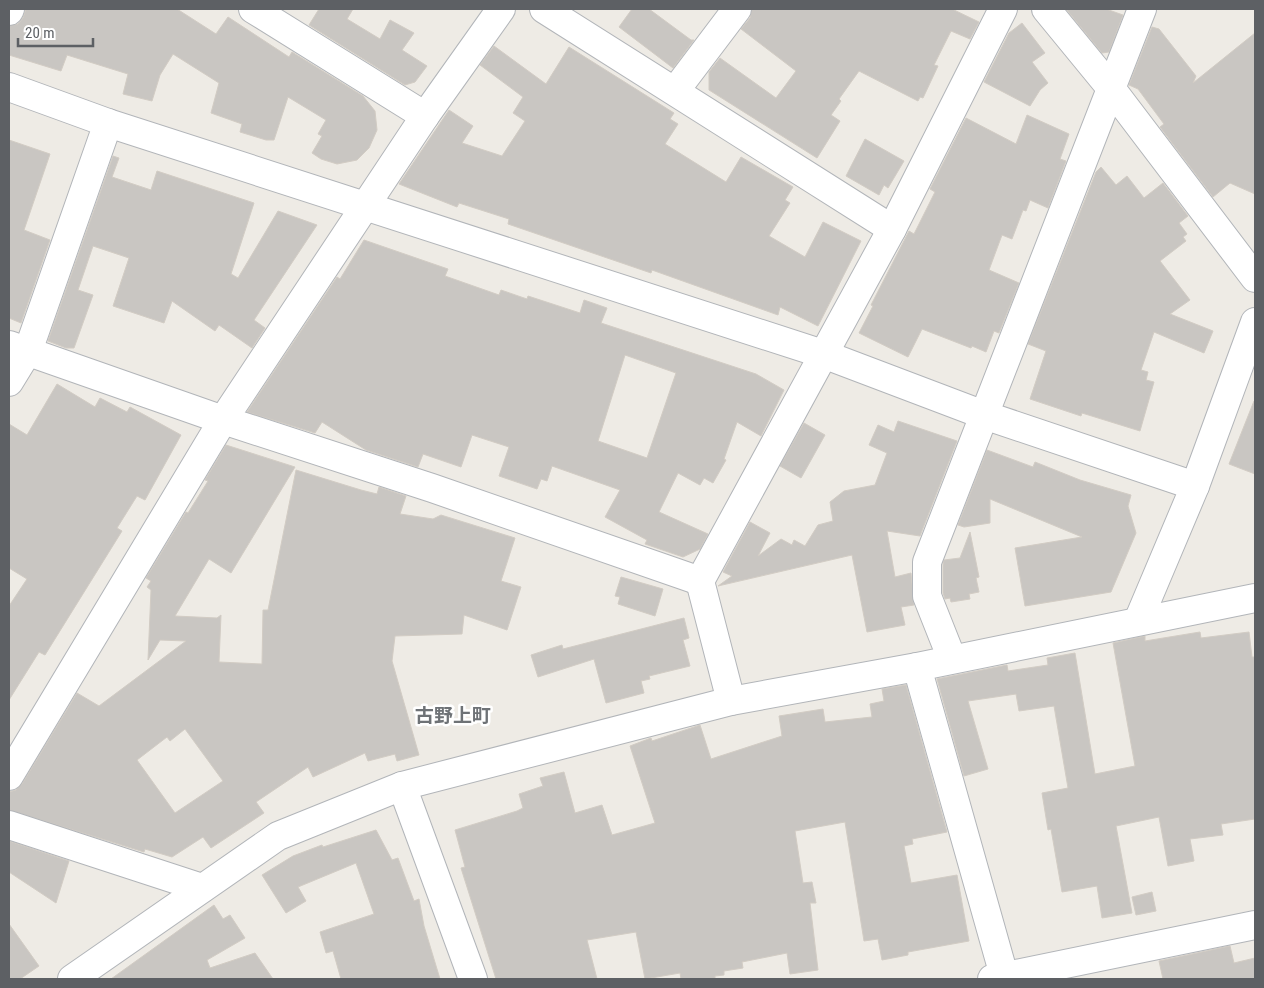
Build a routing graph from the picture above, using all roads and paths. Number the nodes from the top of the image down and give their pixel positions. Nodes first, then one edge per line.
1 (253, 9) edge
2 (501, 9) edge
3 (544, 9) edge
4 (737, 9) edge
5 (1003, 9) edge
6 (1046, 9) edge
7 (1142, 9) edge
8 (9, 87) edge
9 (1110, 87) junction
10 (675, 91) junction
11 (425, 116) junction
12 (108, 123) junction
13 (366, 207) junction
14 (892, 229) junction
15 (1255, 278) edge
16 (1255, 322) edge
17 (18, 348) edge
18 (823, 354) junction
19 (9, 382) edge
20 (984, 415) junction
21 (223, 420) junction
22 (1195, 486) junction
23 (700, 581) junction
24 (1255, 598) edge
25 (1138, 621) junction
26 (952, 659) junction
27 (917, 666) junction
28 (731, 701) junction
29 (9, 776) edge
30 (402, 786) junction
31 (9, 826) edge
32 (202, 888) junction
33 (1255, 925) edge
34 (72, 979) edge
35 (473, 979) edge
36 (1000, 979) edge

1 - 11 street
2 - 11 street
3 - 10 street
4 - 10 street
5 - 14 street
6 - 9 street
7 - 9 street
8 - 12 street
9 - 15 street
9 - 20 street
10 - 14 street
11 - 13 street
12 - 13 street
12 - 17 street
13 - 18 street
13 - 21 street
14 - 18 street
16 - 22 street
17 - 19 street
17 - 21 street
18 - 20 street
18 - 23 street
20 - 22 street
20 - 26 street
21 - 23 street
21 - 29 street
22 - 25 street
23 - 28 street
24 - 25 street
25 - 26 street
26 - 27 street
27 - 28 street
27 - 36 street
28 - 30 street
30 - 32 street
30 - 35 street
31 - 32 street
32 - 34 street
33 - 36 street

